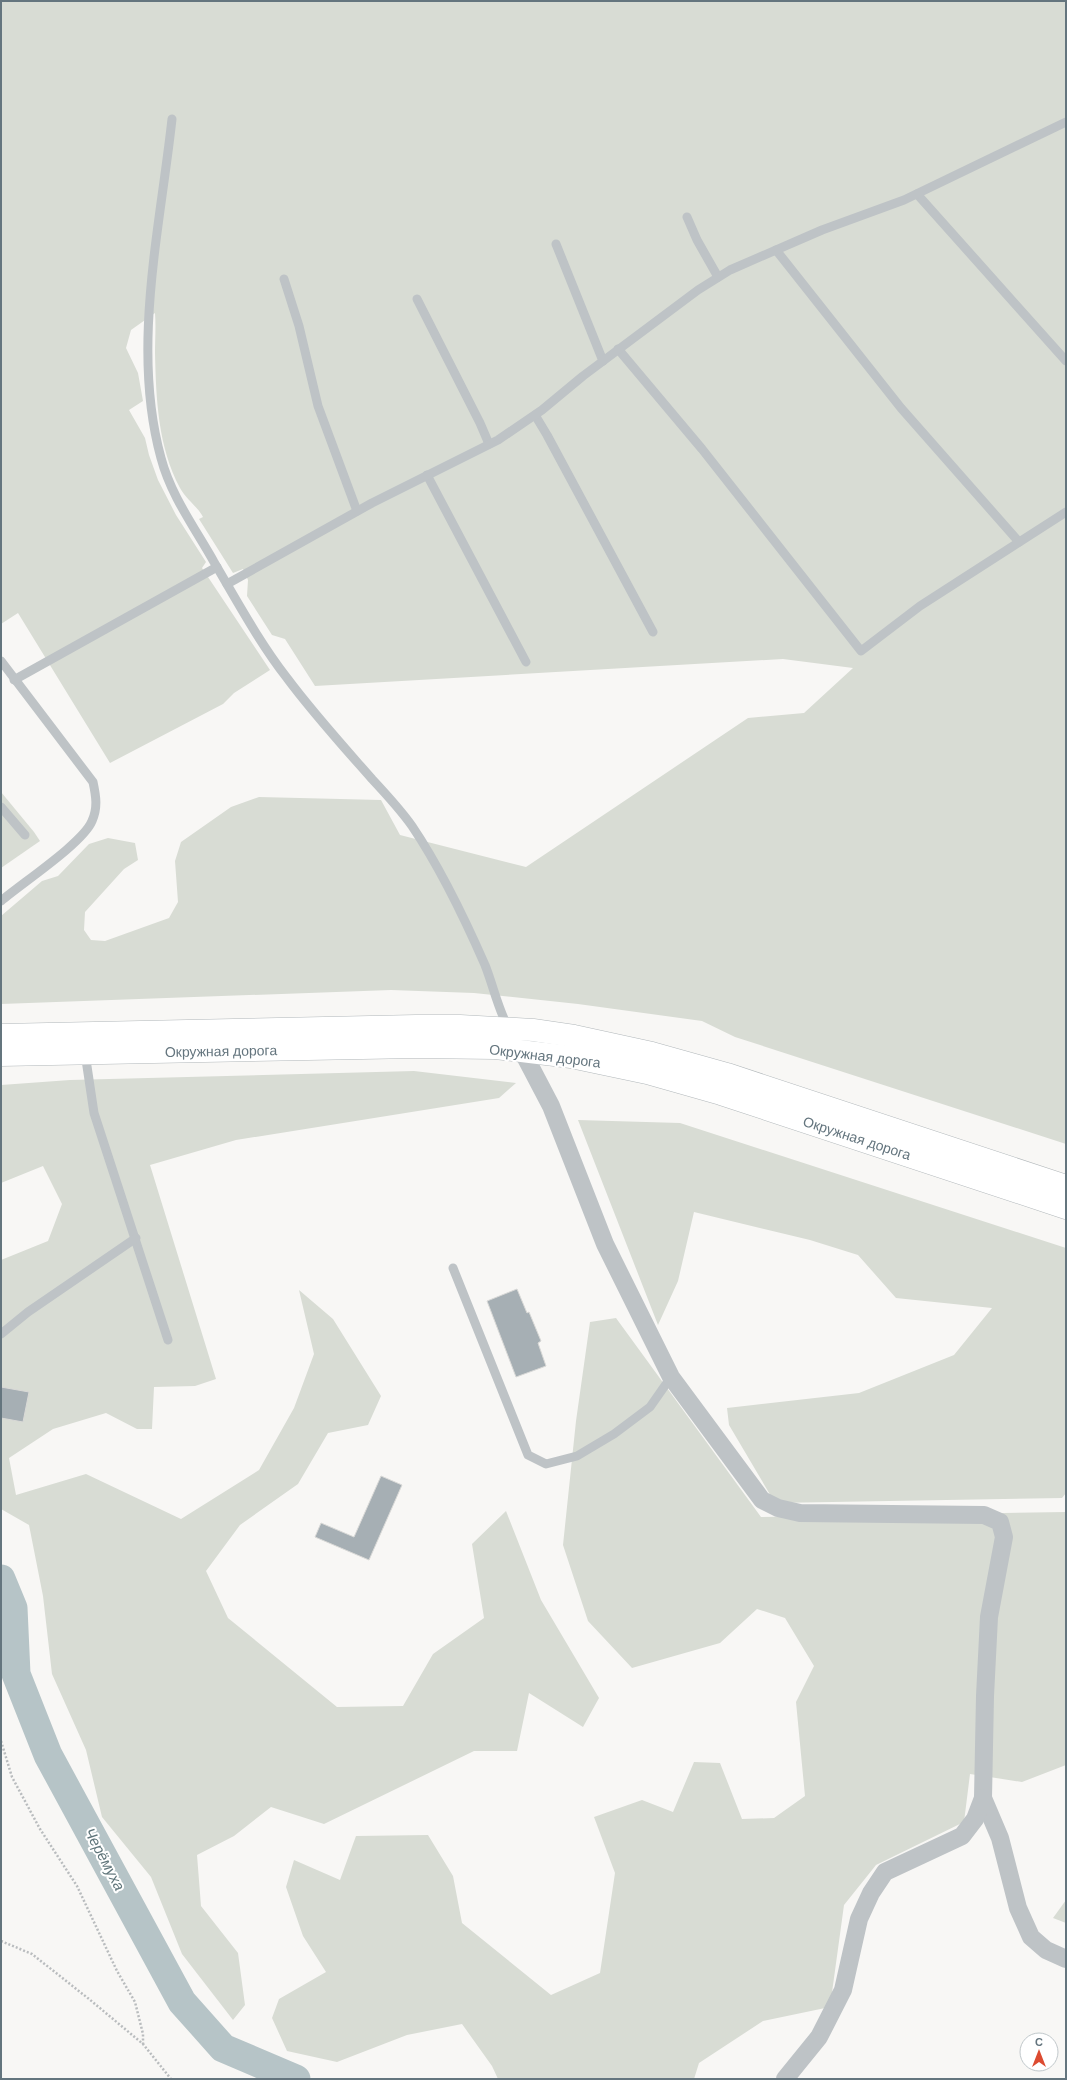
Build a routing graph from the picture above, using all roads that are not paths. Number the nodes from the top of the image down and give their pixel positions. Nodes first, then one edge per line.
1 (172, 119) dead end
2 (1065, 125) edge
3 (917, 194) junction
4 (687, 218) dead end
5 (556, 244) dead end
6 (776, 250) junction
7 (718, 277) junction
8 (284, 279) dead end
9 (417, 300) dead end
10 (618, 349) junction
11 (603, 361) junction
12 (1066, 361) edge
13 (535, 415) junction
14 (489, 444) junction
15 (427, 475) junction
16 (357, 511) junction
17 (1066, 512) edge
18 (1019, 542) junction
19 (217, 567) junction
20 (227, 584) junction
21 (653, 632) dead end
22 (1, 661) edge
23 (526, 662) dead end
24 (14, 680) junction
25 (1, 807) edge
26 (25, 835) dead end
27 (1, 900) edge
28 (509, 1029) junction
29 (1, 1035) edge
30 (524, 1050) junction
31 (85, 1053) junction
32 (1, 1055) edge
33 (1066, 1186) edge
34 (1066, 1208) edge
35 (136, 1238) junction
36 (453, 1268) dead end
37 (1, 1334) edge
38 (168, 1340) dead end
39 (670, 1377) junction
40 (984, 1798) junction
41 (1066, 1959) edge
42 (786, 2079) edge

1 - 19 lane
2 - 3 lane
3 - 6 lane
3 - 12 lane
4 - 7 lane
5 - 11 lane
6 - 7 lane
6 - 18 lane
7 - 10 lane
8 - 16 lane
9 - 14 lane
10 - 11 lane
10 - 18 lane
11 - 13 lane
13 - 14 lane
13 - 21 lane
14 - 15 lane
15 - 16 lane
15 - 23 lane
16 - 20 lane
17 - 18 lane
19 - 20 lane
19 - 24 lane
20 - 28 lane
22 - 24 lane
24 - 27 lane
25 - 26 lane
28 - 29 main road, Окружная дорога
28 - 30 street
28 - 33 main road, Окружная дорога
30 - 31 main road, Окружная дорога
30 - 34 main road, Окружная дорога
30 - 39 street
31 - 32 main road, Окружная дорога
31 - 35 lane
35 - 37 lane
35 - 38 lane
36 - 39 lane
39 - 40 street
40 - 41 street
40 - 42 street

